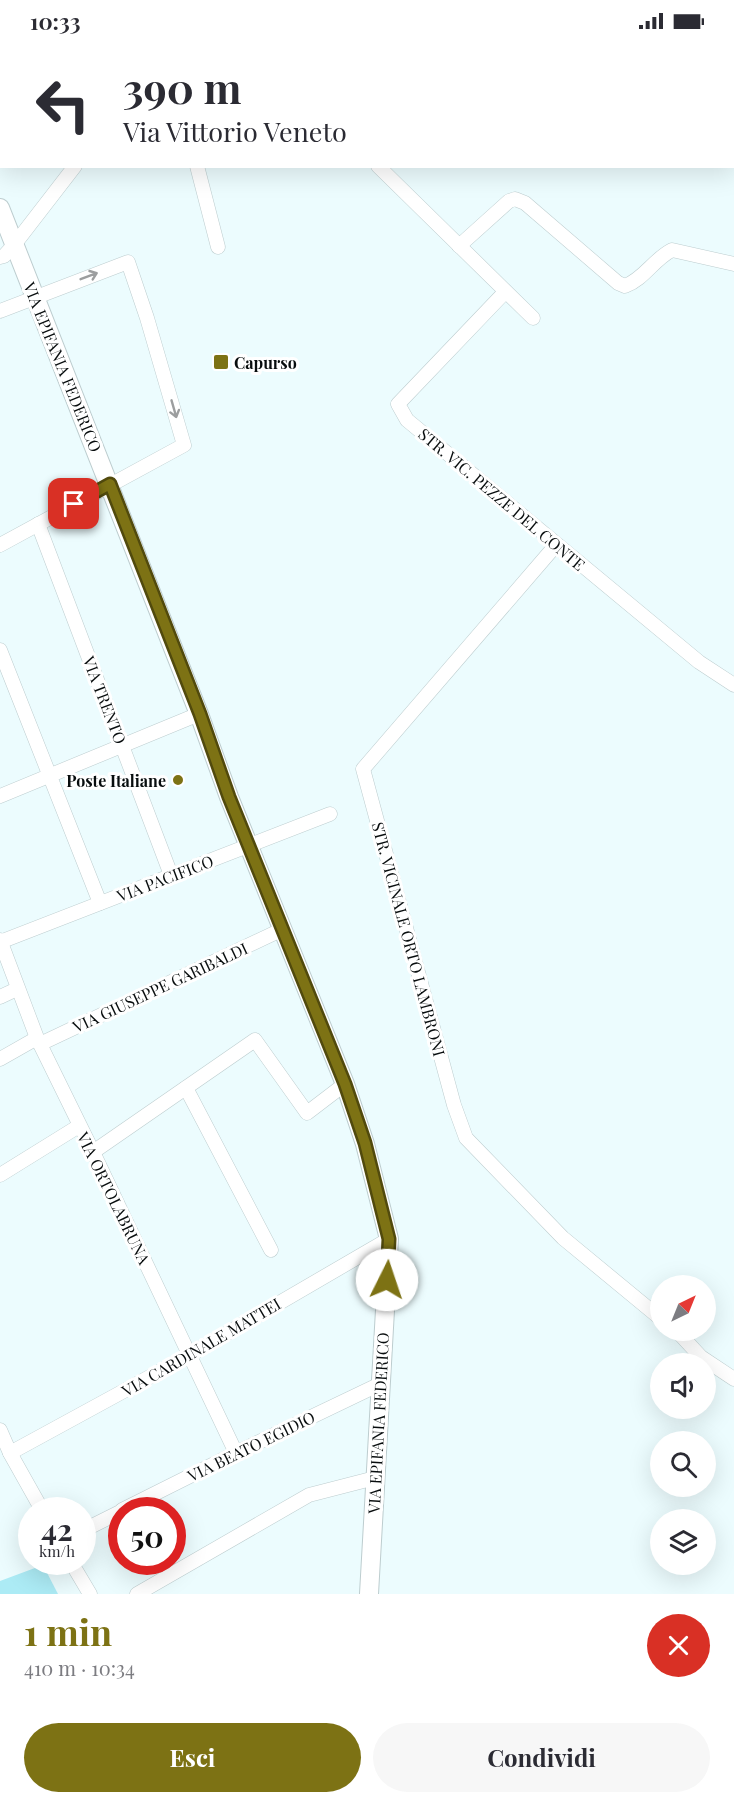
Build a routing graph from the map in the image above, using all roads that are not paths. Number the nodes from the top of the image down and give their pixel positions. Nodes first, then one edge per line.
1 (73, 168) edge
2 (198, 168) edge
3 (380, 168) edge
4 (0, 208) edge
5 (459, 246) junction
6 (218, 247) dead end
7 (7, 251) edge
8 (734, 264) edge
9 (505, 292) junction
10 (34, 297) junction
11 (0, 311) edge
12 (533, 318) dead end
13 (110, 484) junction
14 (38, 524) junction
15 (0, 545) edge
16 (556, 545) junction
17 (0, 650) edge
18 (734, 685) edge
19 (200, 714) junction
20 (123, 747) junction
21 (50, 776) junction
22 (0, 796) edge
23 (330, 813) dead end
24 (248, 846) junction
25 (171, 875) junction
26 (100, 903) junction
27 (281, 930) junction
28 (0, 941) edge
29 (17, 989) junction
30 (0, 998) edge
31 (38, 1041) junction
32 (0, 1059) edge
33 (345, 1084) junction
34 (186, 1088) junction
35 (79, 1126) junction
36 (93, 1152) junction
37 (0, 1174) edge
38 (389, 1239) junction
39 (270, 1250) dead end
40 (650, 1310) edge
41 (686, 1341) edge
42 (188, 1356) junction
43 (734, 1379) edge
44 (380, 1384) junction
45 (0, 1430) edge
46 (236, 1452) junction
47 (10, 1453) junction
48 (375, 1478) junction
49 (35, 1497) edge
50 (149, 1497) edge
51 (78, 1575) edge
52 (90, 1594) edge
53 (137, 1594) edge
54 (369, 1594) edge

1 - 7 street
2 - 6 street
3 - 5 street
4 - 7 main road, VIA EPIFANIA FEDERICO
5 - 8 street
5 - 9 street
7 - 10 main road, VIA EPIFANIA FEDERICO
9 - 12 street
9 - 16 street, STR. VIC. PEZZE DEL CONTE
10 - 11 street
10 - 13 main road, VIA EPIFANIA FEDERICO
10 -> 13 street
13 - 14 street
13 - 19 main road, VIA EPIFANIA FEDERICO
14 - 15 street
14 - 20 street, VIA TRENTO
16 - 18 street, STR. VIC. PEZZE DEL CONTE
16 - 40 street, STR. VICINALE ORTO LAMBRONI
17 - 21 street
19 - 20 street
19 - 24 main road, VIA EPIFANIA FEDERICO
20 - 21 street
20 - 25 street, VIA TRENTO
21 - 22 street
21 - 26 street
23 - 24 street, VIA PACIFICO
24 - 25 street, VIA PACIFICO
24 - 27 main road, VIA EPIFANIA FEDERICO
25 - 26 street, VIA PACIFICO
26 - 28 street, VIA PACIFICO
27 - 31 street, VIA GIUSEPPE GARIBALDI
27 - 33 main road, VIA EPIFANIA FEDERICO
28 - 29 street, VIA ORTOLABRUNA
29 - 30 street
29 - 31 street, VIA ORTOLABRUNA
31 - 32 street, VIA GIUSEPPE GARIBALDI
31 - 35 street, VIA ORTOLABRUNA
33 - 34 street
33 - 38 main road, VIA EPIFANIA FEDERICO
34 - 36 street
34 - 39 street
35 - 36 street, VIA ORTOLABRUNA
35 - 37 street
36 - 42 street, VIA ORTOLABRUNA
38 - 42 street, VIA CARDINALE MATTEI
38 - 44 main road, VIA EPIFANIA FEDERICO
41 - 43 street
42 - 46 street, VIA ORTOLABRUNA
42 - 47 street, VIA CARDINALE MATTEI
44 - 46 street, VIA BEATO EGIDIO
44 - 48 main road, VIA EPIFANIA FEDERICO
45 - 47 street
46 - 50 street, VIA BEATO EGIDIO
47 - 49 street
48 - 53 street
48 - 54 main road, VIA EPIFANIA FEDERICO
51 - 52 street

